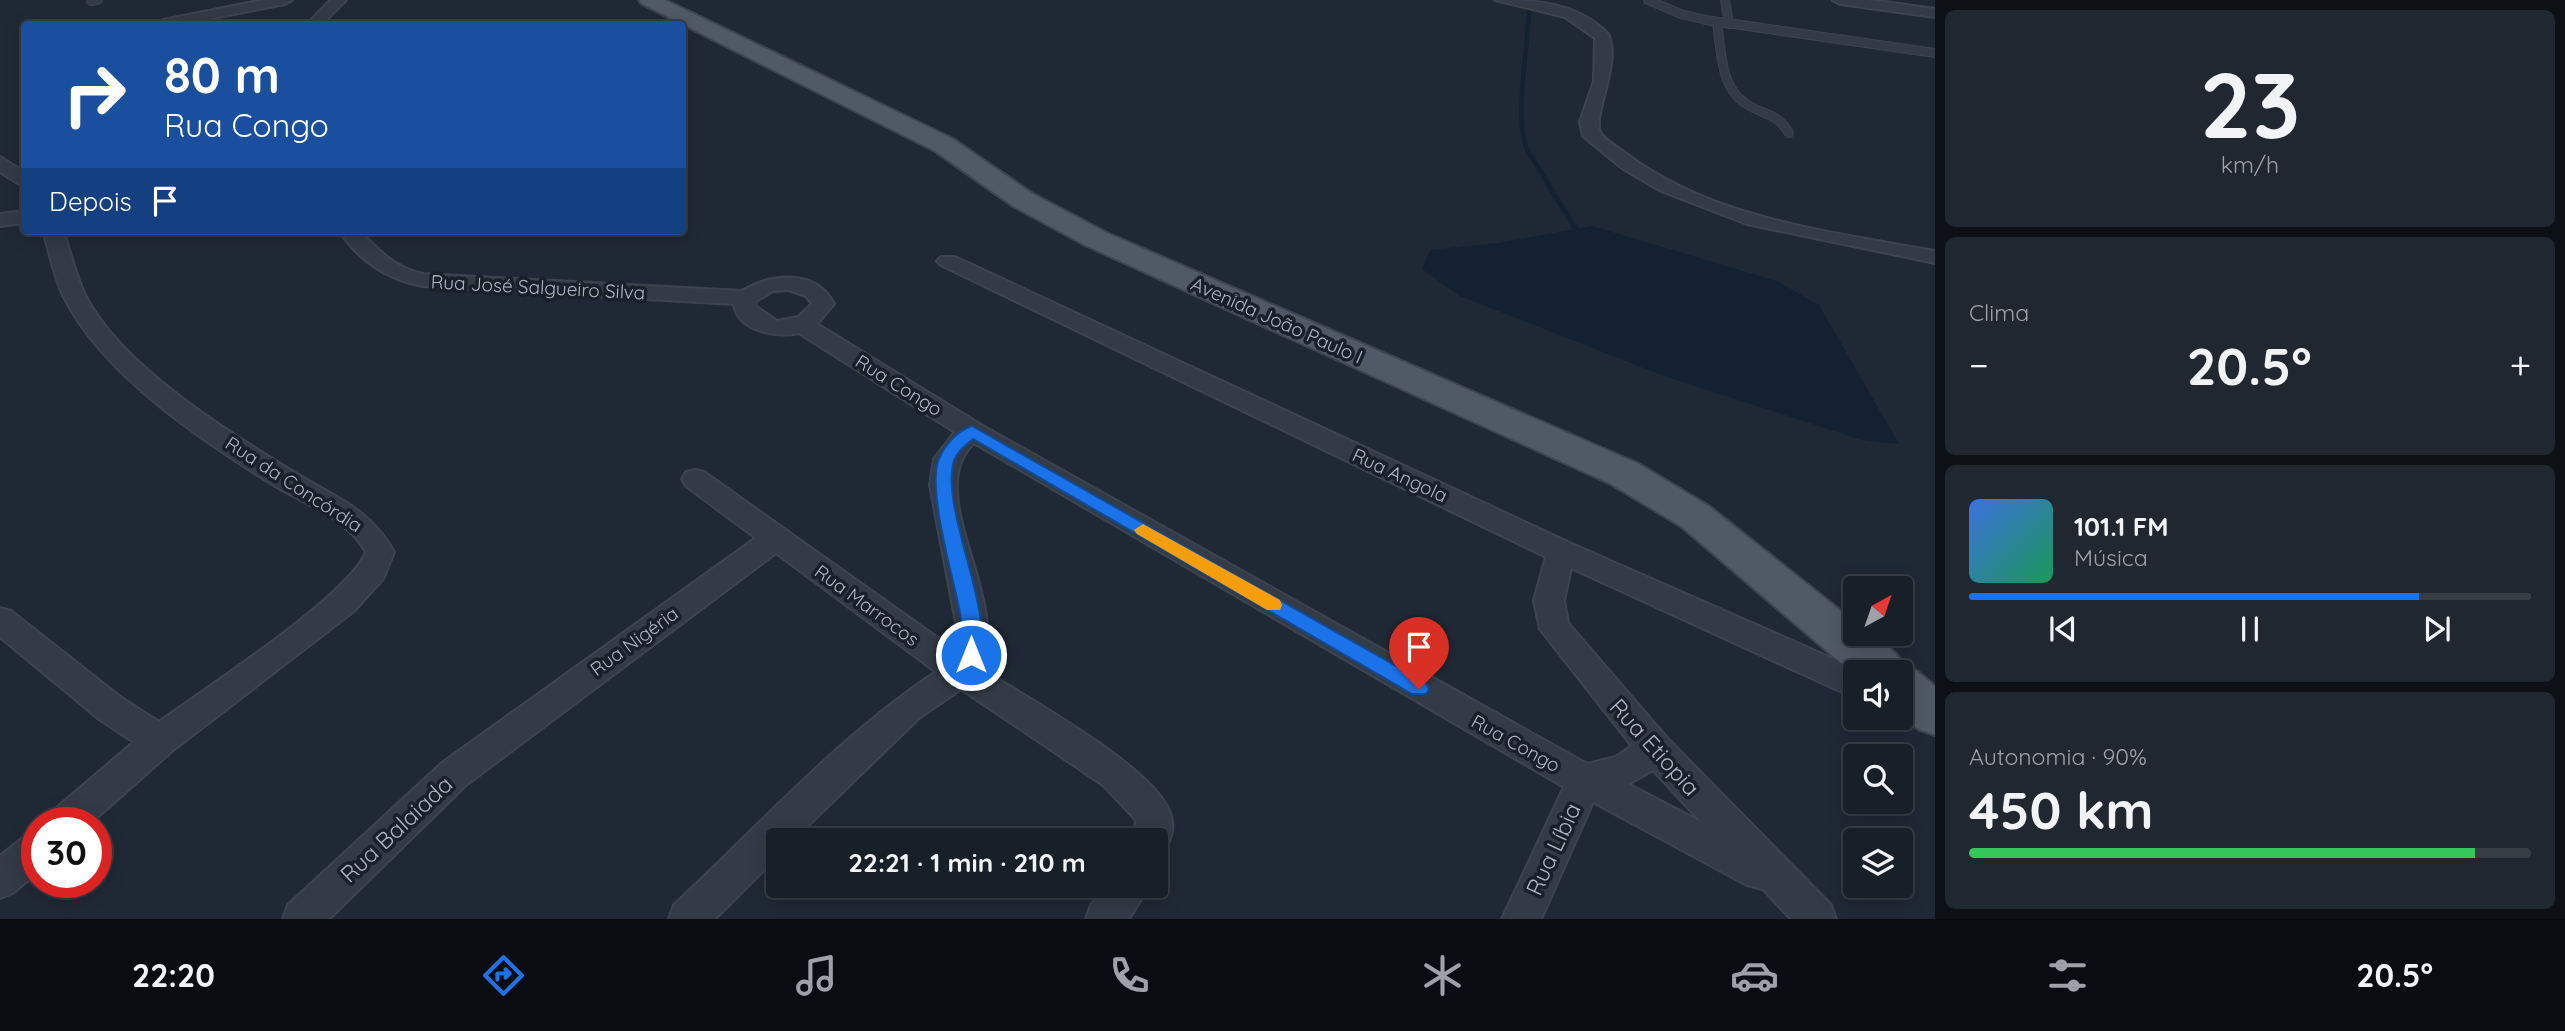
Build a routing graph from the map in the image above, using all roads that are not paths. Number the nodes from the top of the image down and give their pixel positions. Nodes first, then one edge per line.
1 (285, 0) edge
2 (339, 0) edge
3 (649, 0) edge
4 (1502, 0) edge
5 (1648, 0) edge
6 (1725, 0) edge
7 (1840, 0) edge
8 (1935, 13) edge
9 (178, 21) edge
10 (317, 21) edge
11 (1717, 22) junction
12 (1730, 24) junction
13 (1935, 53) edge
14 (1789, 133) dead end
15 (0, 163) edge
16 (21, 179) edge
17 (21, 216) edge
18 (0, 220) edge
19 (54, 235) edge
20 (353, 235) edge
21 (1935, 257) edge
22 (948, 261) dead end
23 (746, 298) junction
24 (802, 325) junction
25 (972, 432) junction
26 (695, 479) dead end
27 (775, 539) junction
28 (1562, 552) junction
29 (0, 620) edge
30 (1869, 660) edge
31 (960, 672) junction
32 (1843, 678) edge
33 (1913, 697) edge
34 (1913, 708) edge
35 (1935, 716) edge
36 (160, 741) junction
37 (493, 743) joint
38 (1655, 749) junction
39 (1585, 780) junction
40 (84, 807) edge
41 (1154, 828) edge
42 (21, 862) edge
43 (0, 880) edge
44 (1781, 883) junction
45 (1121, 898) edge
46 (302, 919) edge
47 (688, 919) edge
48 (1105, 919) edge
49 (1521, 919) edge
50 (1817, 919) edge

1 - 9 street
2 - 10 street
3 - 30 main road, Avenida João Paulo I
4 - 21 street
5 - 11 lane
6 - 12 lane
7 - 8 street
11 - 12 lane
11 - 14 lane
12 - 13 lane
15 - 16 street
17 - 18 street
19 - 36 street, Rua da Concórdia
20 - 23 street, Rua José Salgueiro Silva
22 - 28 street, Rua Angola
23 - 24 street
23 - 24 street
24 - 25 street, Rua Congo
25 - 31 street
25 - 39 street, Rua Congo
26 - 27 street, Rua Marrocos
27 - 31 street, Rua Marrocos
27 - 37 street, Rua Nigéria
28 - 32 street, Rua Angola
28 - 38 street, Rua Etiopia
29 - 36 street
31 - 41 street, Rua Marrocos
31 - 47 street
33 - 35 main road
34 - 35 street
36 - 40 street, Rua da Concórdia
37 - 46 street, Rua Balaiada
38 - 39 street
38 - 44 street, Rua Etiopia
39 - 44 street, Rua Congo
39 - 49 street, Rua Líbia
42 - 43 street
44 - 50 street, Rua Etiopia
45 - 48 street

